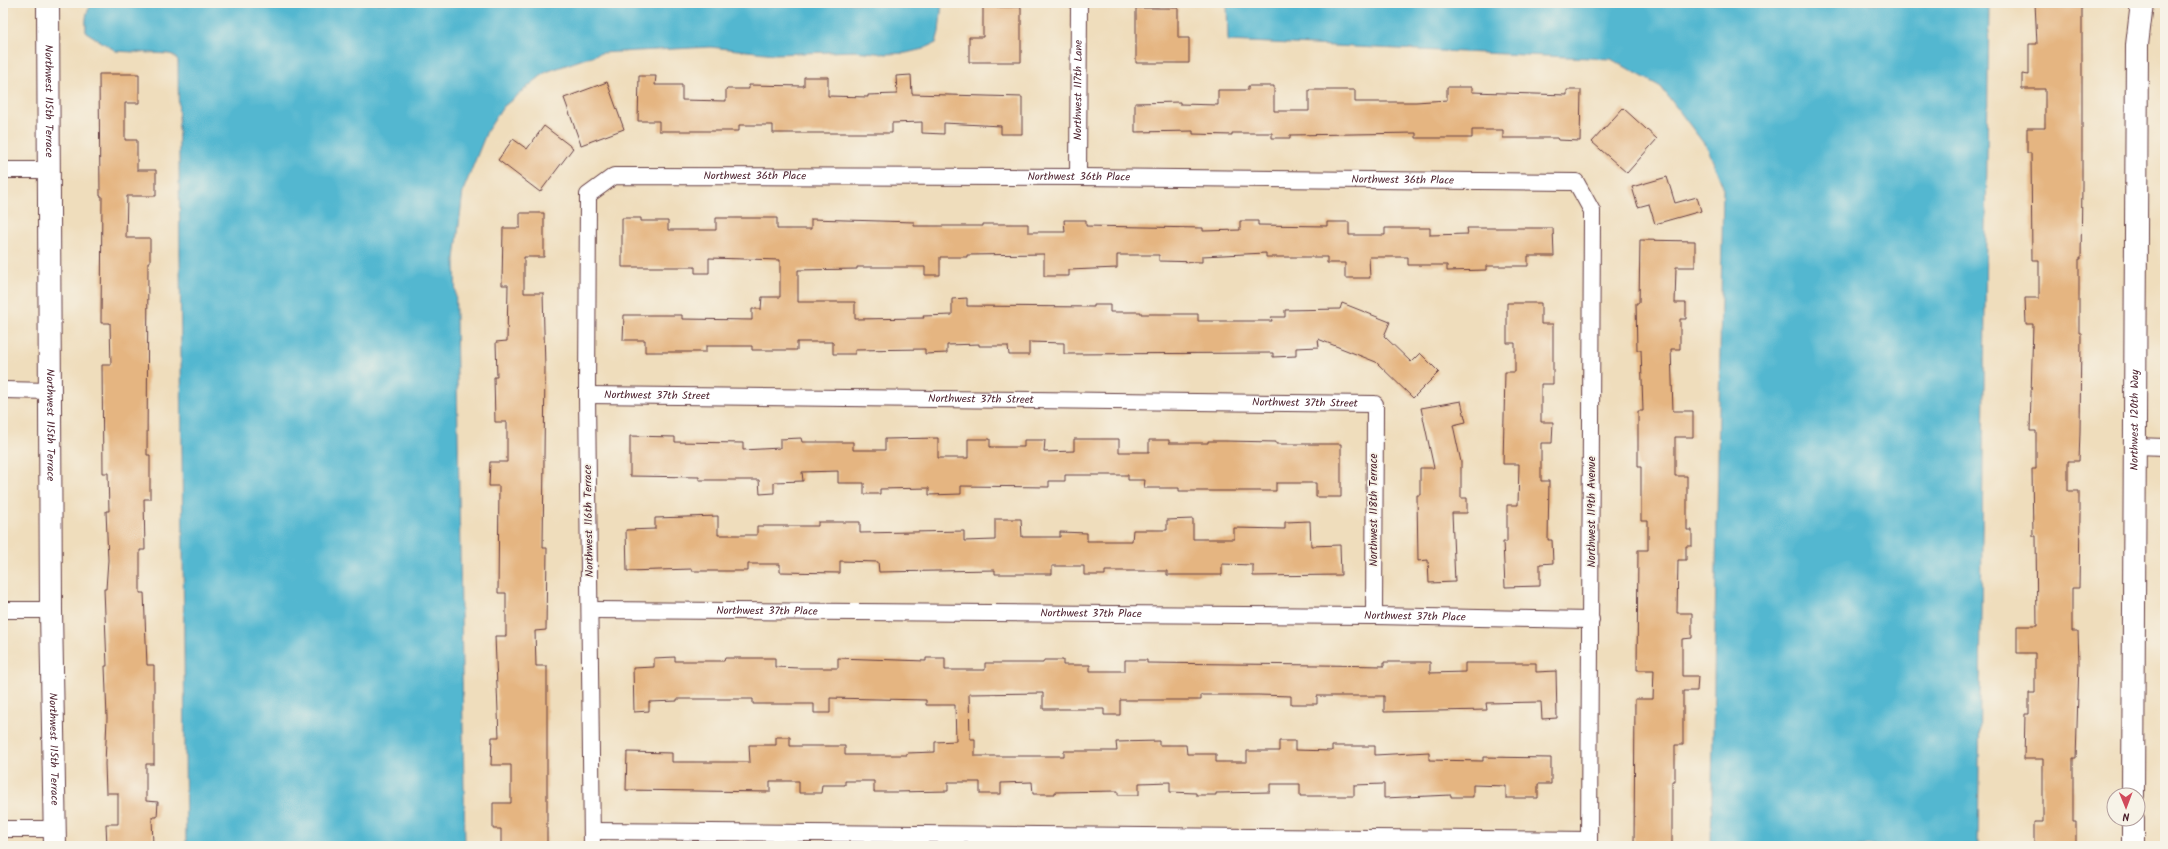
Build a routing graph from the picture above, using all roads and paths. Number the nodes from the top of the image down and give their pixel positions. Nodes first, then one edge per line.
1 (48, 3) edge
2 (1079, 3) edge
3 (2129, 3) edge
4 (2142, 3) edge
5 (2137, 45) junction
6 (3, 170) edge
7 (48, 170) junction
8 (1078, 177) junction
9 (1576, 182) joint
10 (588, 195) joint
11 (3, 390) edge
12 (50, 391) junction
13 (587, 395) junction
14 (1375, 404) joint
15 (2135, 446) junction
16 (2165, 447) edge
17 (3, 610) edge
18 (52, 610) junction
19 (591, 610) junction
20 (1374, 616) junction
21 (1591, 620) junction
22 (2133, 787) edge
23 (2133, 827) edge
24 (3, 829) edge
25 (55, 838) edge
26 (592, 838) edge
27 (1589, 843) edge
28 (2133, 846) edge

1 - 7 street, Northwest 115th Terrace
2 - 8 street, Northwest 117th Lane
3 - 5 street, Northwest 120th Way
4 - 5 street, Northwest 120th Way
5 - 15 street, Northwest 120th Way
6 - 7 street
7 - 12 street, Northwest 115th Terrace
8 - 9 street, Northwest 36th Place
8 - 10 street, Northwest 36th Place
9 - 21 street, Northwest 119th Avenue
10 - 13 street, Northwest 116th Terrace
11 - 12 street
12 - 18 street, Northwest 115th Terrace
13 - 14 street, Northwest 37th Street
13 - 19 street, Northwest 116th Terrace
14 - 20 street, Northwest 118th Terrace
15 - 16 street
15 - 22 street, Northwest 120th Way
17 - 18 street
18 - 25 street, Northwest 115th Terrace
19 - 20 street, Northwest 37th Place
19 - 26 street, Northwest 116th Terrace
20 - 21 street, Northwest 37th Place
21 - 27 street, Northwest 119th Avenue
23 - 28 street
24 - 25 street
26 - 27 street

